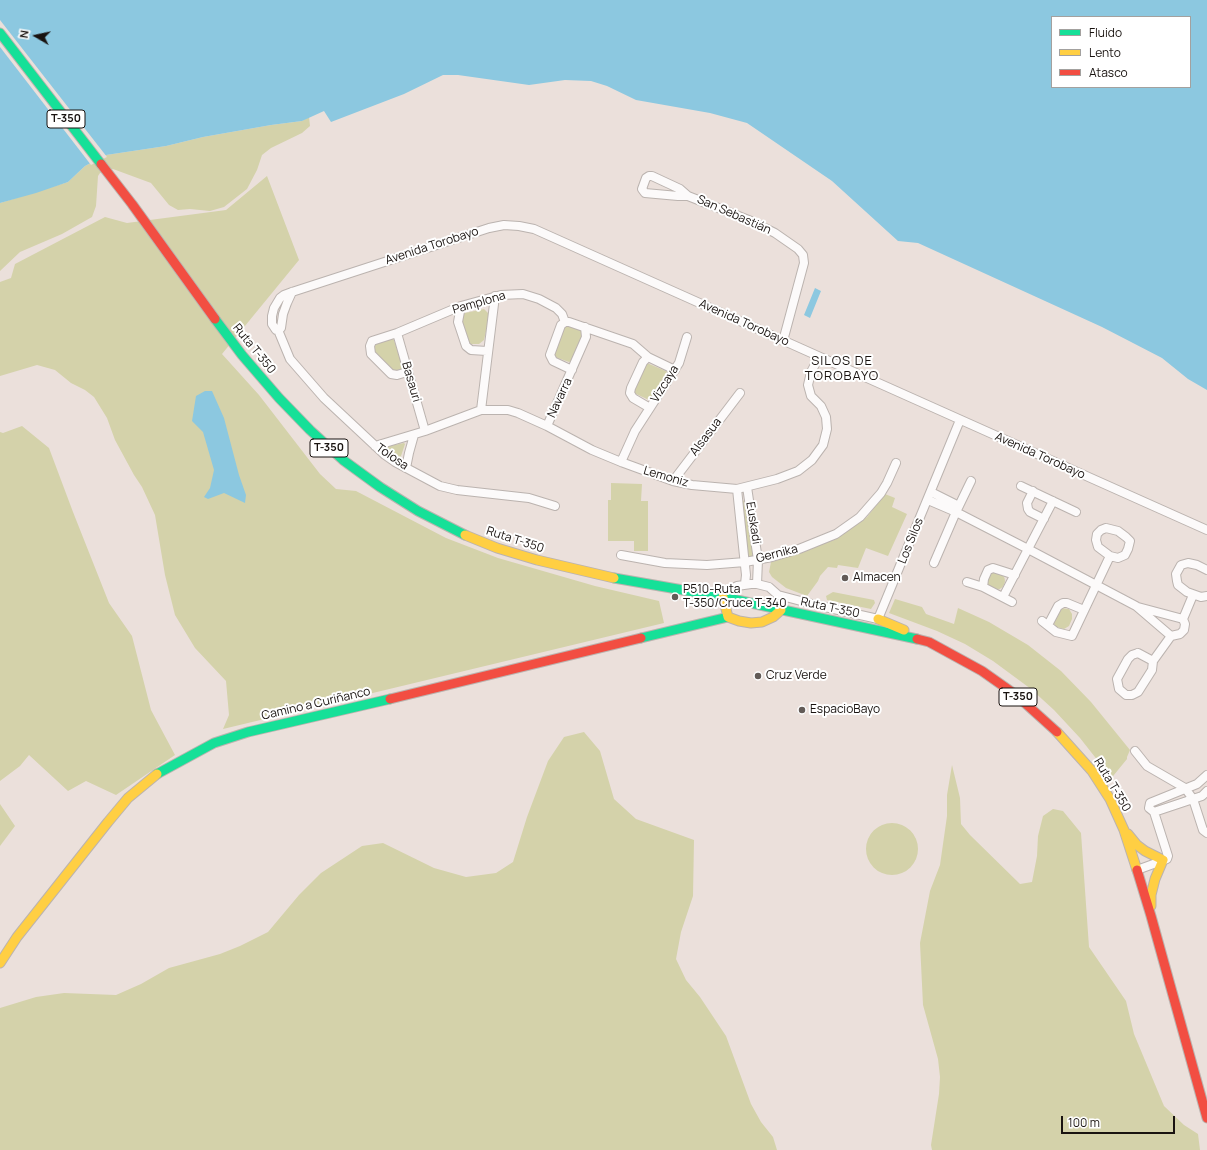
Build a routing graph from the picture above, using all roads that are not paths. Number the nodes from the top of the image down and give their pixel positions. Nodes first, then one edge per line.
1 (0, 33) edge
2 (688, 196) junction
3 (495, 296) junction
4 (461, 306) junction
5 (565, 322) junction
6 (585, 327) junction
7 (278, 330) joint
8 (397, 333) junction
9 (686, 337) dead end
10 (783, 341) junction
11 (487, 351) junction
12 (648, 357) junction
13 (819, 357) junction
14 (572, 370) junction
15 (675, 370) junction
16 (407, 372) junction
17 (740, 393) dead end
18 (650, 408) junction
19 (481, 410) junction
20 (960, 420) junction
21 (547, 426) junction
22 (425, 431) junction
23 (414, 435) junction
24 (375, 446) junction
25 (621, 462) junction
26 (896, 463) dead end
27 (406, 468) junction
28 (673, 481) junction
29 (971, 481) dead end
30 (1021, 486) dead end
31 (747, 487) junction
32 (737, 489) junction
33 (1032, 491) junction
34 (929, 496) junction
35 (1053, 502) junction
36 (555, 506) dead end
37 (957, 509) junction
38 (1076, 512) dead end
39 (1044, 519) junction
40 (1207, 530) edge
41 (1028, 549) junction
42 (621, 555) dead end
43 (1110, 556) dead end
44 (758, 560) junction
45 (745, 562) junction
46 (934, 564) dead end
47 (1207, 570) edge
48 (1015, 575) junction
49 (967, 582) dead end
50 (745, 584) junction
51 (757, 584) junction
52 (1096, 585) junction
53 (983, 587) junction
54 (778, 594) junction
55 (1193, 594) junction
56 (1207, 596) edge
57 (724, 597) junction
58 (1003, 597) junction
59 (1012, 602) dead end
60 (1136, 606) junction
61 (781, 610) junction
62 (1084, 610) junction
63 (728, 617) junction
64 (878, 619) junction
65 (1183, 619) junction
66 (1171, 636) junction
67 (929, 642) junction
68 (1153, 661) junction
69 (1135, 752) dead end
70 (1207, 775) edge
71 (1185, 788) junction
72 (1207, 791) edge
73 (1193, 799) junction
74 (1154, 812) junction
75 (1124, 830) junction
76 (1207, 833) edge
77 (1163, 860) junction
78 (1137, 870) junction
79 (1150, 916) junction
80 (0, 963) edge
81 (1192, 1063) junction
82 (1206, 1080) edge
83 (1205, 1097) edge
84 (1207, 1118) edge

1 - 57 main road, Ruta T-350 / T-350
2 - 2 street, San Sebastián
2 - 10 street, San Sebastián
3 - 4 street, Pamplona
3 - 5 street, Pamplona
3 - 11 street
4 - 8 street, Pamplona
4 - 11 street
5 - 6 street
5 - 14 street, Navarra
6 - 12 street
6 - 14 street, Navarra
7 - 10 street, Avenida Torobayo
7 - 24 street, Tolosa
8 - 16 street, Basauri
8 - 16 street, Pamplona
9 - 15 street, Vizcaya
10 - 13 street, Avenida Torobayo
11 - 19 street
12 - 15 street
12 - 18 street, Vizcaya
13 - 20 street, Avenida Torobayo
13 - 31 street, Lemoniz
14 - 21 street, Navarra
15 - 18 street, Vizcaya
16 - 22 street, Basauri
17 - 28 street, Alsasua
18 - 25 street, Vizcaya
19 - 21 street, Lemoniz
19 - 22 street, Lemoniz
20 - 34 street, Los Silos
20 - 40 street, Avenida Torobayo
21 - 25 street, Lemoniz
22 - 23 street, Lemoniz
23 - 24 street, Lemoniz
23 - 27 street
24 - 27 street, Tolosa
25 - 28 street, Lemoniz
26 - 44 street, Gernika
27 - 36 street, Tolosa
28 - 32 street, Lemoniz
29 - 37 street
30 - 33 street
31 - 32 street, Lemoniz
31 - 44 street, Euskadi
32 - 45 street, Euskadi
33 - 35 street
33 - 39 street
34 - 37 street
34 - 64 street, Los Silos
35 - 38 street
35 - 39 street
37 - 41 street
37 - 46 street
39 - 41 street
41 - 48 street
41 - 52 street
42 - 45 street, Gernika
43 - 52 street
44 - 45 street, Gernika
44 - 51 street, Euskadi
45 - 50 street, Euskadi
47 - 55 street
48 - 53 street
48 - 58 street
49 - 53 street
50 - 51 street
50 - 57 street
51 - 54 street
52 - 60 street
52 - 62 street
53 - 58 street
54 - 61 street
54 - 64 street
55 - 56 street
55 - 65 street
57 - 61 main road, Ruta T-350 / T-350
57 - 63 main road
58 - 59 street
60 - 65 street
60 - 66 street
61 - 63 main road, Camino a Curiñanco
61 - 67 main road, Ruta T-350 / T-350
62 - 62 street
63 - 80 main road, Camino a Curiñanco
64 - 67 main road
65 - 66 street
66 - 68 street
67 - 75 main road, Ruta T-350 / T-350
68 - 68 street
69 - 71 street
70 - 71 street
71 - 73 street
71 - 74 street
72 - 73 street
73 - 74 street
73 - 76 street
74 - 77 street
75 - 77 main road
75 - 78 main road, Ruta T-350 / T-350
77 - 78 street
77 - 79 main road
78 - 79 main road, Ruta T-350 / T-350
79 - 81 main road, Ruta T-350 / T-350
81 - 82 main road
81 - 83 main road, Ruta T-350 / T-350
83 - 84 main road, Ruta T-350 / T-350

